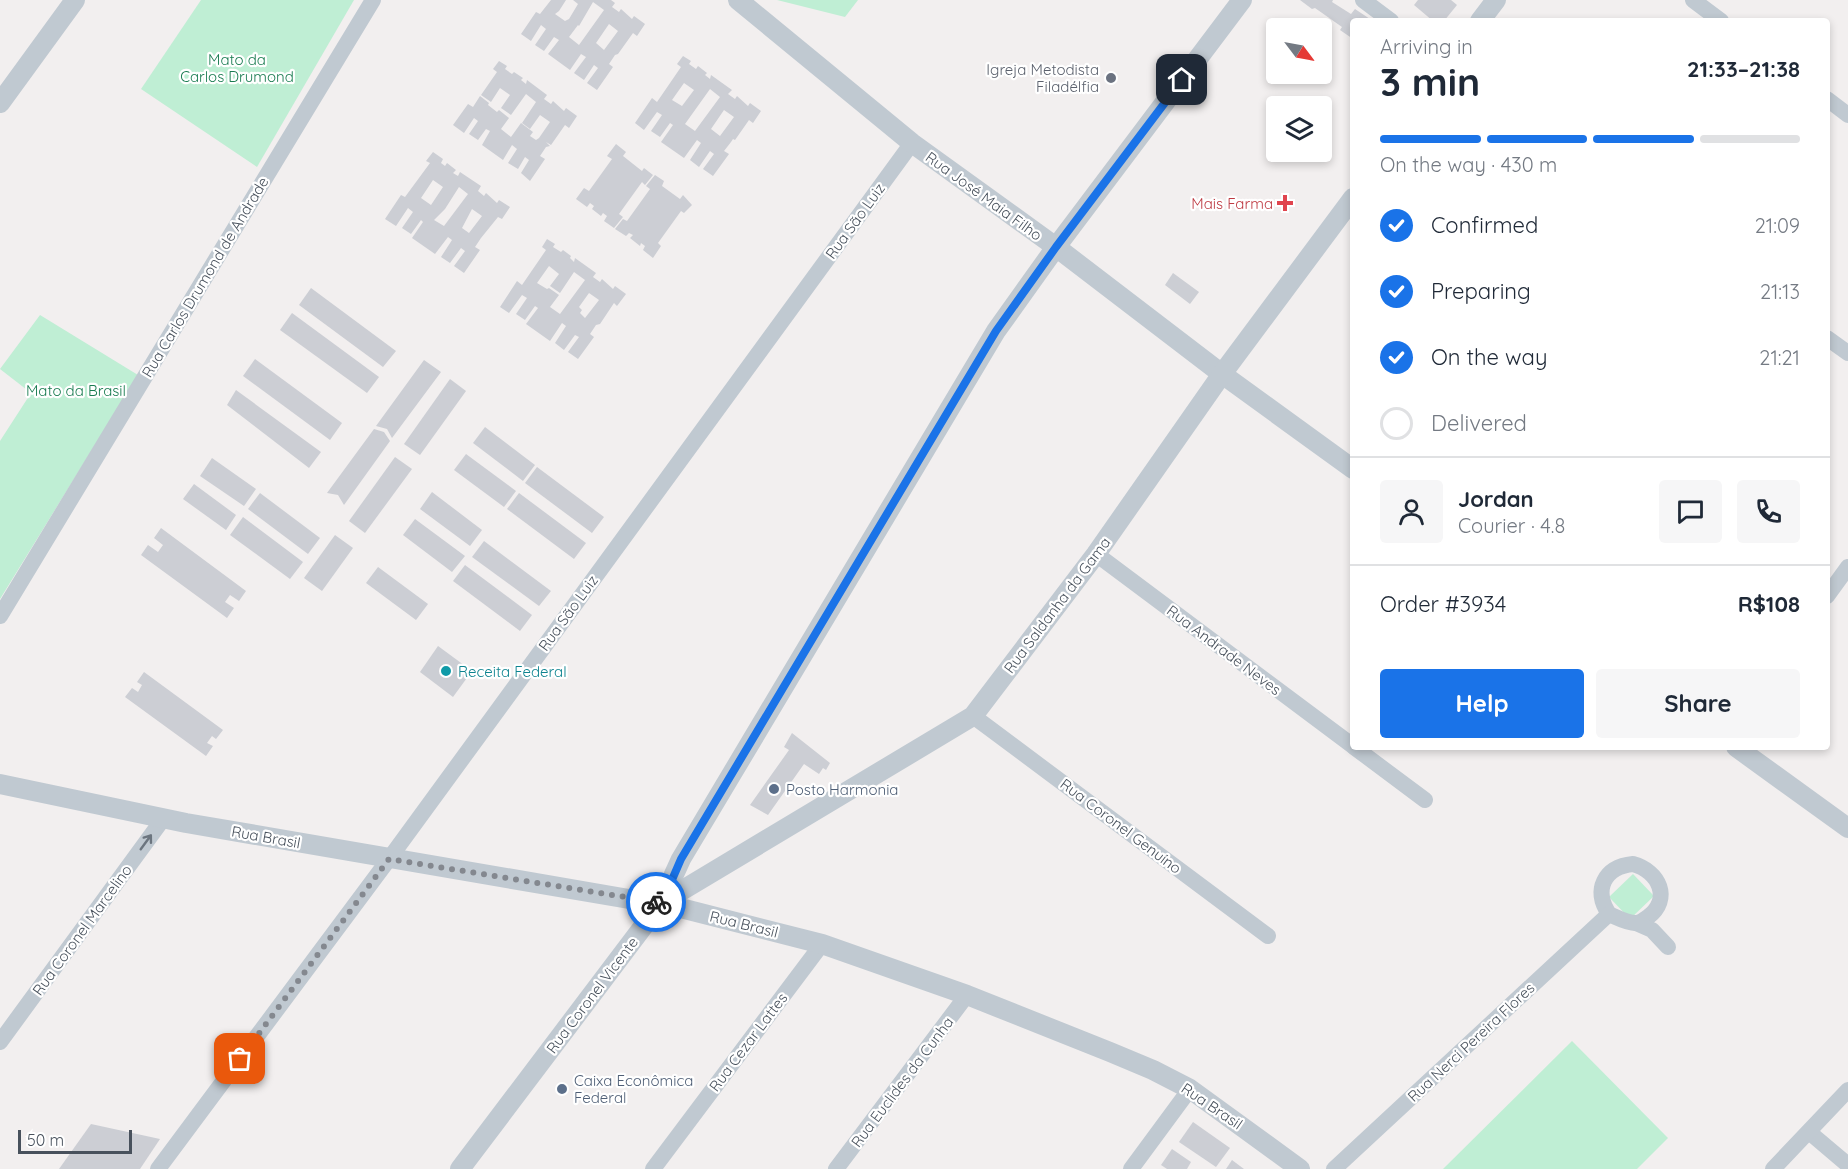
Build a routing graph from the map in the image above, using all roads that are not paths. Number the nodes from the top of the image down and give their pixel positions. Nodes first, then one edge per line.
1 (75, 0) edge
2 (373, 0) edge
3 (738, 0) edge
4 (1242, 0) edge
5 (1363, 0) edge
6 (1496, 0) edge
7 (1693, 0) edge
8 (1387, 18) edge
9 (1482, 18) edge
10 (1717, 18) edge
11 (1830, 101) edge
12 (0, 103) edge
13 (1848, 115) edge
14 (912, 143) junction
15 (1347, 219) edge
16 (1056, 247) junction
17 (1830, 340) edge
18 (1848, 353) edge
19 (1222, 374) junction
20 (1350, 467) edge
21 (1096, 554) junction
22 (1839, 571) edge
23 (1830, 590) edge
24 (0, 616) edge
25 (973, 716) junction
26 (1350, 743) edge
27 (1359, 750) edge
28 (1740, 750) edge
29 (0, 784) edge
30 (1425, 800) dead end
31 (163, 819) junction
32 (1848, 828) edge
33 (389, 859) junction
34 (662, 903) junction
35 (1609, 914) junction
36 (1636, 923) junction
37 (1268, 936) dead end
38 (822, 944) junction
39 (1668, 947) dead end
40 (967, 995) junction
41 (0, 1042) edge
42 (1190, 1089) junction
43 (1848, 1090) edge
44 (1809, 1132) junction
45 (1848, 1165) edge
46 (158, 1169) edge
47 (460, 1169) edge
48 (653, 1169) edge
49 (836, 1169) edge
50 (1131, 1169) edge
51 (1300, 1169) edge
52 (1334, 1169) edge
53 (1773, 1169) edge

1 - 12 street
2 - 24 street, Rua Carlos Drumond de Andrade
3 - 14 street, Rua José Maia Filho
4 - 16 street, Rua Coronel Vicente
5 - 8 street
6 - 9 street
7 - 10 street
11 - 13 street
14 - 16 street, Rua José Maia Filho
14 - 33 street, Rua São Luiz
15 - 19 street, Rua Saldanha da Gama
16 - 19 street, Rua José Maia Filho
16 - 34 street, Rua Coronel Vicente
17 - 18 street
19 - 20 street, Rua José Maia Filho
19 - 21 street, Rua Saldanha da Gama
21 - 25 street, Rua Saldanha da Gama
21 - 26 street, Rua Andrade Neves
22 - 23 street
25 - 34 street, Rua Saldanha da Gama
25 - 37 street, Rua Coronel Genuíno
27 - 30 street, Rua Andrade Neves
28 - 32 street
29 - 31 street, Rua Brasil
31 - 33 street, Rua Brasil
41 -> 31 street, Rua Coronel Marcelino
33 - 34 street, Rua Brasil
33 - 46 street, Rua São Luiz
34 - 38 street, Rua Brasil
34 - 47 street, Rua Coronel Vicente
35 - 36 street
35 - 36 street
35 - 52 street, Rua Nerci Pereira Flores
36 - 39 street
38 - 40 street, Rua Brasil
38 - 48 street, Rua Cezar Lattes
40 - 42 street, Rua Brasil
40 - 49 street, Rua Euclides da Cunha
42 - 50 street
42 - 51 street, Rua Brasil
43 - 44 street
44 - 45 street
44 - 53 street

